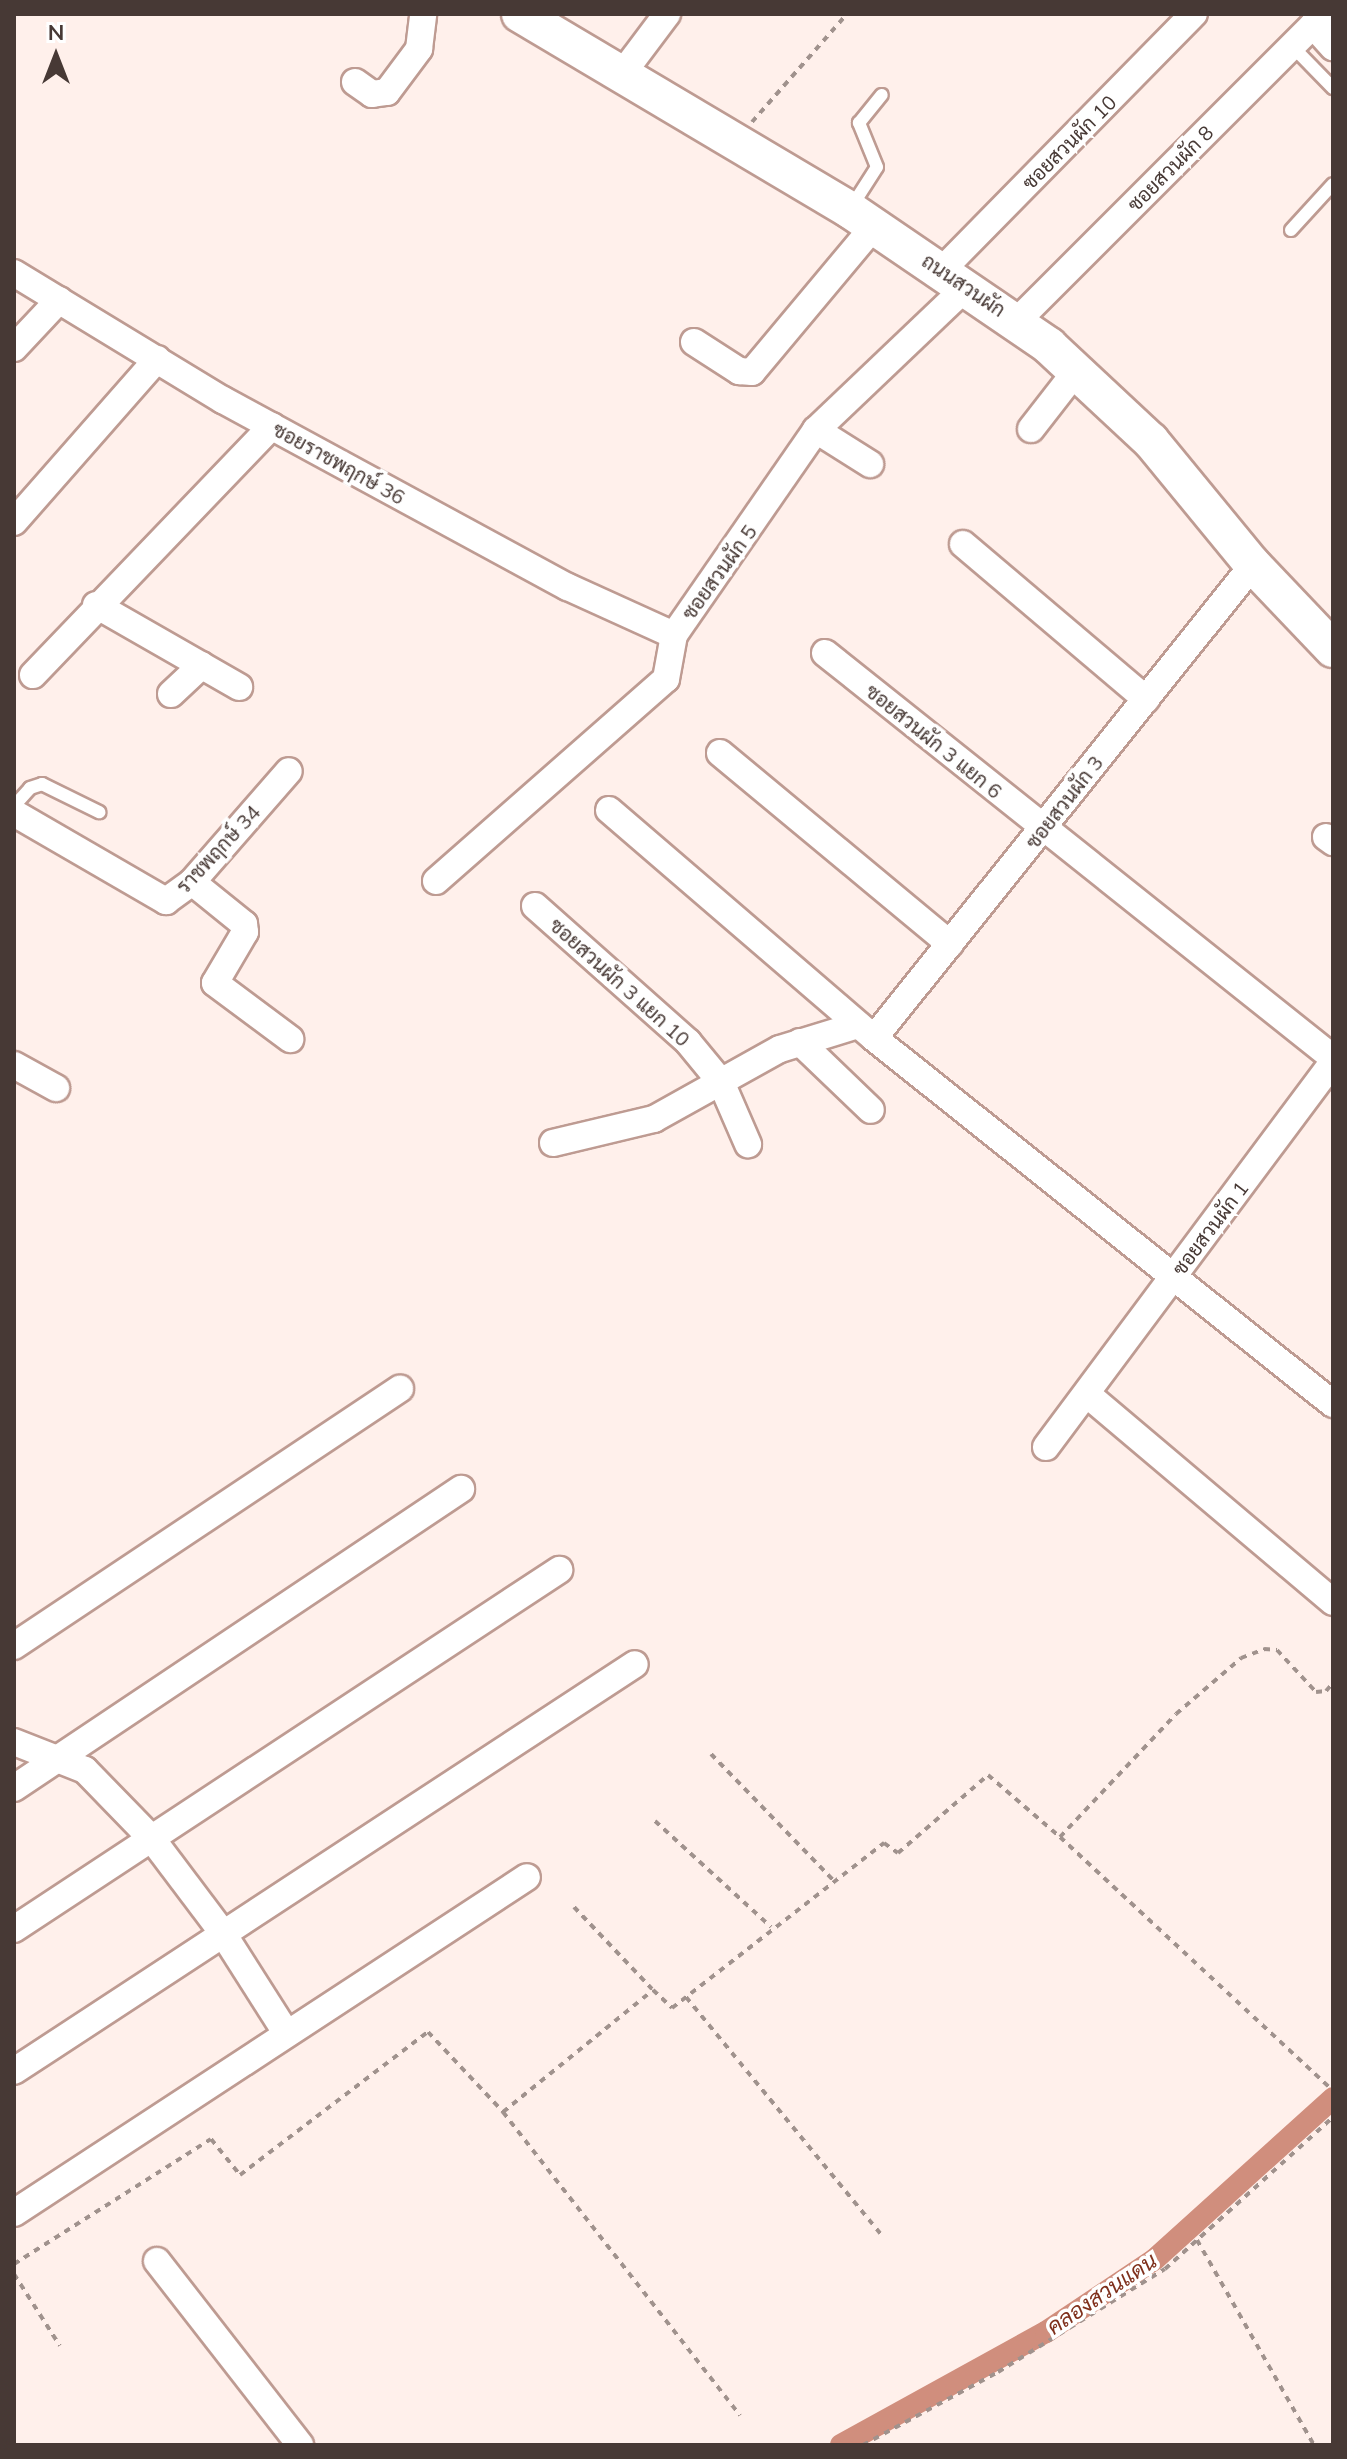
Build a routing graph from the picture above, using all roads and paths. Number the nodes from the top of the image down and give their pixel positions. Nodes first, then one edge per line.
1 (423, 14) edge
2 (520, 14) edge
3 (667, 14) edge
4 (847, 14) edge
5 (1194, 14) edge
6 (1318, 20) edge
7 (1292, 46) junction
8 (1333, 47) edge
9 (622, 74) junction
10 (355, 82) dead end
11 (1333, 88) edge
12 (882, 95) dead end
13 (734, 142) junction
14 (1333, 184) edge
15 (862, 218) junction
16 (1291, 230) dead end
17 (14, 273) edge
18 (954, 278) junction
19 (59, 300) junction
20 (1017, 321) junction
21 (694, 342) dead end
22 (14, 348) edge
23 (157, 359) junction
24 (1077, 370) junction
25 (272, 426) junction
26 (1031, 429) dead end
27 (816, 430) junction
28 (870, 464) dead end
29 (14, 522) edge
30 (963, 544) dead end
31 (1253, 565) junction
32 (96, 605) junction
33 (674, 635) junction
34 (1333, 649) edge
35 (825, 653) dead end
36 (202, 665) junction
37 (33, 675) dead end
38 (239, 687) dead end
39 (171, 694) dead end
40 (1146, 699) junction
41 (720, 753) dead end
42 (289, 771) dead end
43 (14, 806) edge
44 (609, 810) dead end
45 (99, 812) dead end
46 (14, 813) edge
47 (1043, 830) junction
48 (436, 881) dead end
49 (192, 882) junction
50 (535, 906) dead end
51 (950, 944) junction
52 (866, 1031) junction
53 (290, 1039) dead end
54 (800, 1042) junction
55 (1333, 1060) edge
56 (14, 1065) edge
57 (721, 1082) junction
58 (56, 1088) dead end
59 (871, 1110) dead end
60 (553, 1143) dead end
61 (748, 1144) dead end
62 (1172, 1280) junction
63 (400, 1389) dead end
64 (1088, 1395) junction
65 (1333, 1404) edge
66 (1046, 1447) dead end
67 (461, 1489) dead end
68 (559, 1570) dead end
69 (1333, 1602) edge
70 (14, 1646) edge
71 (635, 1664) dead end
72 (1333, 1683) edge
73 (14, 1742) edge
74 (711, 1754) dead end
75 (60, 1757) junction
76 (14, 1788) edge
77 (655, 1821) dead end
78 (1060, 1837) junction
79 (152, 1839) junction
80 (527, 1877) dead end
81 (834, 1881) junction
82 (574, 1907) dead end
83 (772, 1928) junction
84 (14, 1929) edge
85 (222, 1932) junction
86 (653, 1990) junction
87 (686, 1997) junction
88 (285, 2031) junction
89 (14, 2071) edge
90 (1333, 2091) edge
91 (503, 2112) junction
92 (1333, 2117) edge
93 (14, 2213) edge
94 (883, 2237) dead end
95 (1197, 2240) junction
96 (157, 2261) dead end
97 (14, 2264) edge
98 (14, 2274) edge
99 (60, 2346) dead end
100 (740, 2415) dead end
101 (300, 2445) edge
102 (863, 2445) edge
103 (1314, 2445) edge

1 - 10 street
2 - 9 street, ถนนสวนผัก
3 - 9 street
4 - 13 path
5 - 18 street, ซอยสวนผัก 10
6 - 7 street, ซอยสวนผัก 8
6 - 8 street
7 - 11 lane
7 - 20 street, ซอยสวนผัก 8
9 - 13 street, ถนนสวนผัก
12 - 15 lane
13 - 15 street, ถนนสวนผัก
14 - 16 lane
15 - 18 street, ถนนสวนผัก
15 - 21 street
17 - 19 street, ซอยราชพฤกษ์ 36
18 - 20 street, ถนนสวนผัก
18 - 27 street, ซอยสวนผัก 5
19 - 22 street
19 - 23 street, ซอยราชพฤกษ์ 36
20 - 24 street, ถนนสวนผัก
23 - 25 street, ซอยราชพฤกษ์ 36
23 - 29 street
24 - 26 street
24 - 31 street, ถนนสวนผัก
25 - 32 street
25 - 33 street, ซอยราชพฤกษ์ 36
27 - 28 street
27 - 33 street, ซอยสวนผัก 5
30 - 40 street
31 - 34 street, ถนนสวนผัก
31 - 40 street, ซอยสวนผัก 3
32 - 36 street
32 - 37 street
33 - 48 street, ซอยสวนผัก 5
35 - 47 street, ซอยสวนผัก 3 แยก 6
36 - 38 street
36 - 39 street
40 - 47 street, ซอยสวนผัก 3
41 - 51 street
42 - 49 street, ราชพฤกษ์ 34
43 - 45 lane
44 - 52 street
46 - 49 street, ราชพฤกษ์ 34
47 - 51 street, ซอยสวนผัก 3
47 - 55 street, ซอยสวนผัก 3 แยก 6
49 - 53 street
50 - 57 street, ซอยสวนผัก 3 แยก 10
51 - 52 street, ซอยสวนผัก 3
52 - 54 street
52 - 62 street
54 - 57 street
54 - 59 street
55 - 62 street, ซอยสวนผัก 1
56 - 58 street
57 - 60 street
57 - 61 street, ซอยสวนผัก 3 แยก 10
62 - 64 street, ซอยสวนผัก 1
62 - 65 street
63 - 70 street
64 - 66 street, ซอยสวนผัก 1
64 - 69 street
67 - 75 street
68 - 79 street
71 - 85 street
72 - 78 path
73 - 75 street
74 - 81 path
75 - 76 street
75 - 79 street
77 - 83 path
78 - 81 path
78 - 90 path
79 - 84 street
79 - 85 street
80 - 88 street
81 - 83 path
82 - 86 path
83 - 87 path
85 - 88 street
85 - 89 street
86 - 87 path
86 - 91 path
87 - 94 path
88 - 93 street
91 - 97 path
91 - 100 path
92 - 95 path
95 - 102 path
95 - 103 path
96 - 101 street
98 - 99 path

